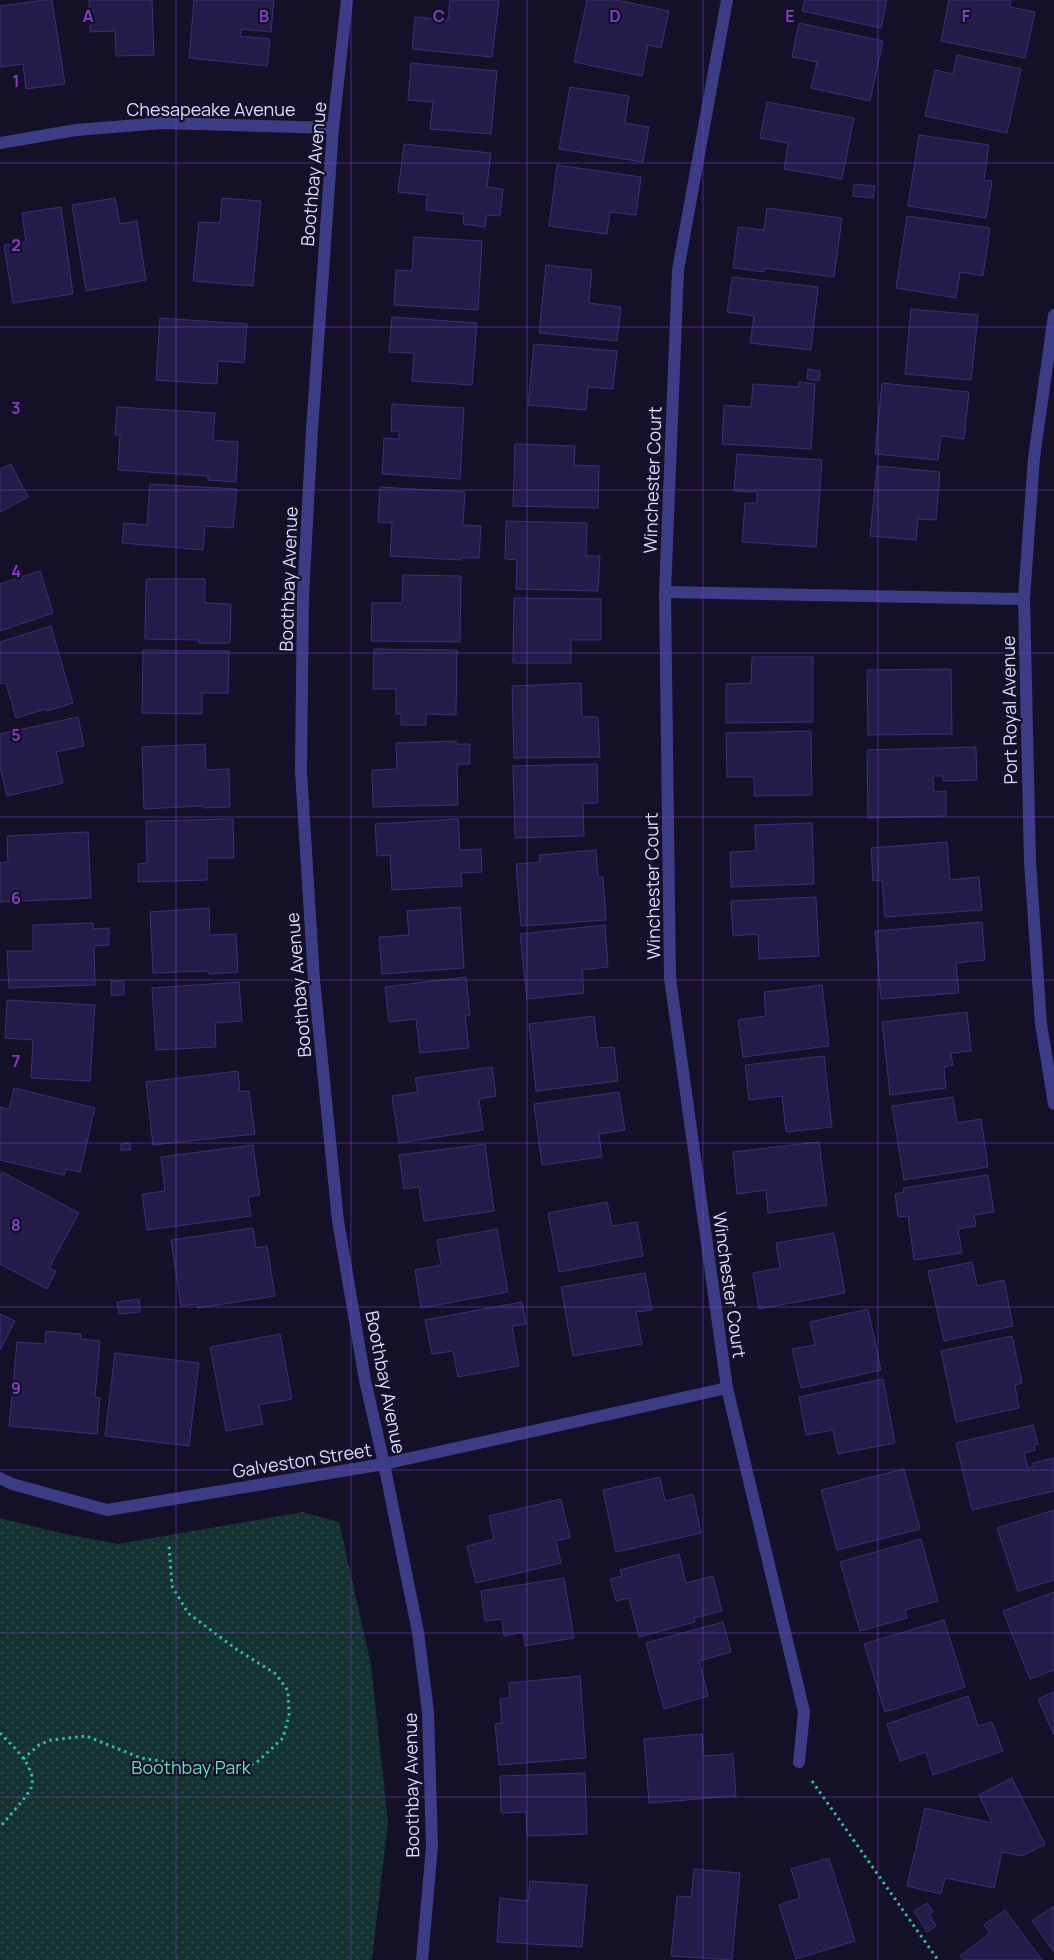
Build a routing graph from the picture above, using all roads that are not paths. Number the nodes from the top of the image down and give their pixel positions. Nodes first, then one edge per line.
1 (348, 0) edge
2 (727, 0) edge
3 (333, 128) junction
4 (0, 143) edge
5 (1054, 315) edge
6 (665, 592) junction
7 (1024, 599) junction
8 (1054, 1104) edge
9 (727, 1388) junction
10 (384, 1464) junction
11 (0, 1478) edge
12 (799, 1762) road end
13 (422, 1960) edge

1 - 3 street, Boothbay Avenue
2 - 6 street, Winchester Court
3 - 4 street, Chesapeake Avenue
3 - 10 street, Boothbay Avenue
5 - 7 street, Port Royal Avenue
6 - 7 street
6 - 9 street, Winchester Court
7 - 8 street, Port Royal Avenue
9 - 10 street, Galveston Street
9 - 12 street, Winchester Court
10 - 11 street, Galveston Street
10 - 13 street, Boothbay Avenue

